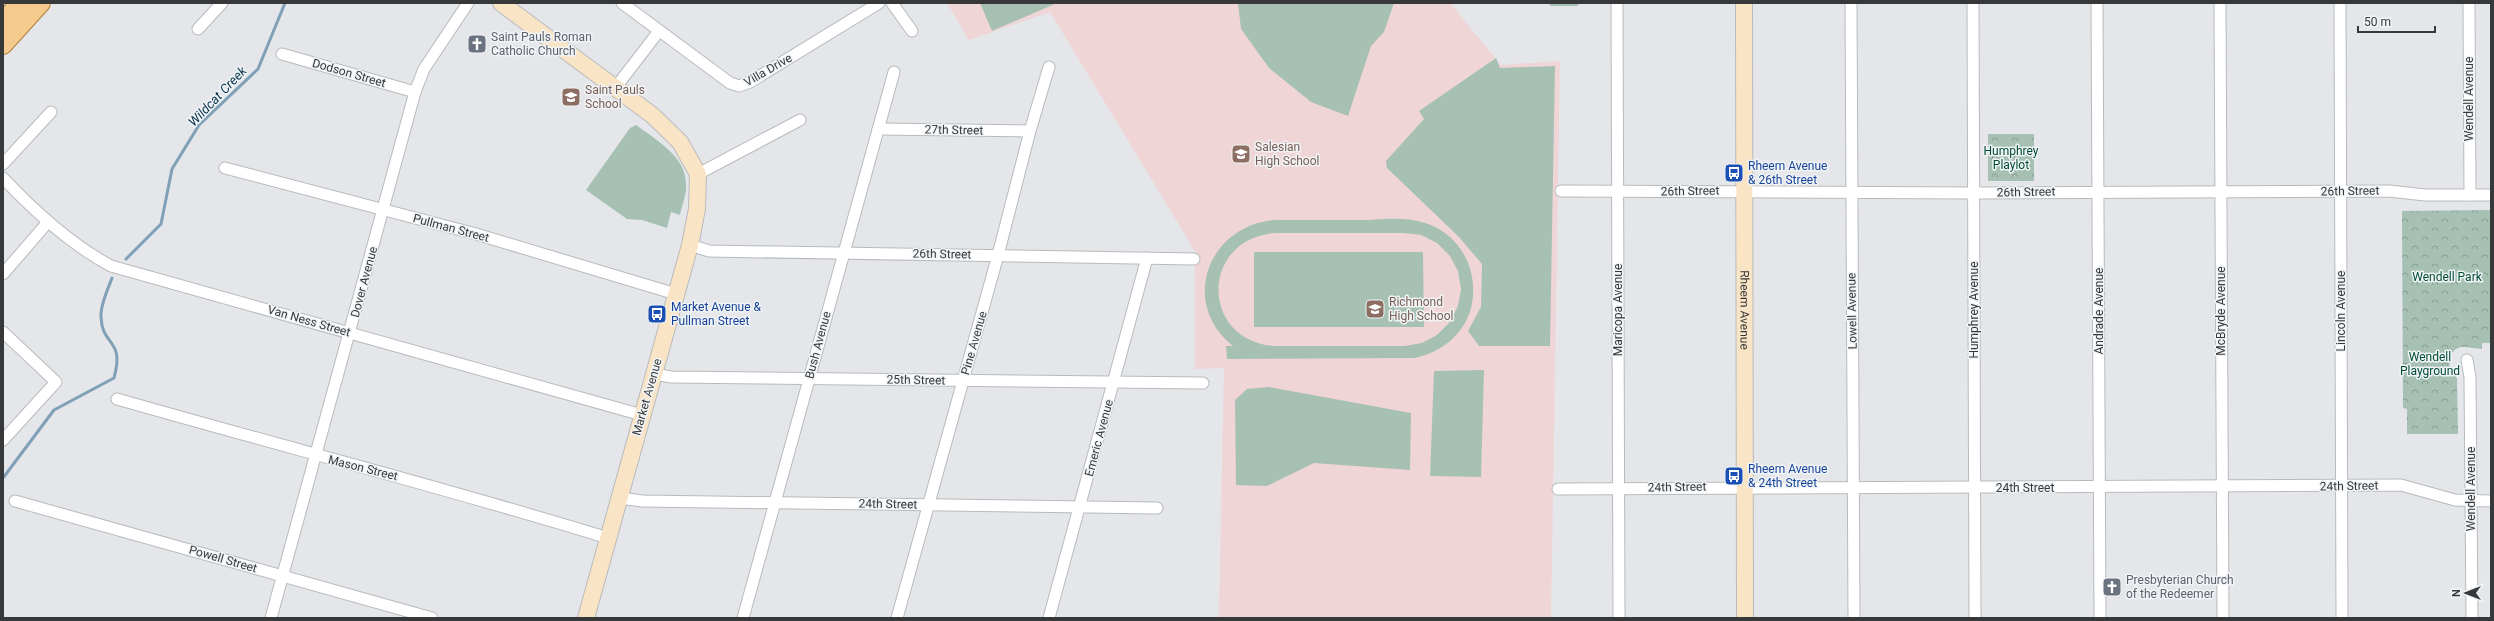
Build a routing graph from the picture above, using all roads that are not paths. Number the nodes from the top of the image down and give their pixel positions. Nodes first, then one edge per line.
1 (20, 3) edge
2 (41, 3) edge
3 (222, 3) edge
4 (468, 3) edge
5 (501, 3) edge
6 (622, 3) edge
7 (880, 3) edge
8 (892, 3) edge
9 (1617, 3) edge
10 (1744, 3) edge
11 (1850, 3) edge
12 (1973, 3) edge
13 (2097, 3) edge
14 (2220, 3) edge
15 (2340, 3) edge
16 (2469, 3) edge
17 (198, 29) dead end
18 (659, 31) junction
19 (912, 31) dead end
20 (5, 32) edge
21 (282, 54) dead end
22 (1049, 67) dead end
23 (894, 72) dead end
24 (616, 88) junction
25 (415, 92) junction
26 (51, 112) dead end
27 (800, 120) dead end
28 (878, 129) junction
29 (1030, 131) junction
30 (3, 164) edge
31 (225, 168) dead end
32 (698, 174) junction
33 (3, 178) edge
34 (1744, 190) junction
35 (1561, 191) dead end
36 (1618, 191) junction
37 (2221, 191) junction
38 (1851, 192) junction
39 (2098, 192) junction
40 (2341, 192) junction
41 (1974, 193) junction
42 (2470, 195) junction
43 (2491, 195) edge
44 (383, 211) junction
45 (48, 222) junction
46 (690, 245) junction
47 (843, 253) junction
48 (998, 255) junction
49 (1147, 258) junction
50 (1194, 259) dead end
51 (3, 274) edge
52 (676, 294) junction
53 (3, 332) edge
54 (351, 333) junction
55 (2467, 360) dead end
56 (654, 374) junction
57 (809, 378) junction
58 (964, 380) junction
59 (1114, 382) junction
60 (1203, 383) dead end
61 (117, 399) dead end
62 (642, 415) junction
63 (3, 440) edge
64 (316, 456) junction
65 (1745, 486) junction
66 (2222, 486) junction
67 (2341, 486) junction
68 (1854, 487) junction
69 (1558, 488) dead end
70 (1618, 488) junction
71 (1975, 488) junction
72 (2099, 488) junction
73 (619, 498) junction
74 (15, 501) dead end
75 (2471, 501) junction
76 (2491, 501) edge
77 (775, 503) junction
78 (929, 505) junction
79 (1080, 507) junction
80 (1157, 508) dead end
81 (608, 538) junction
82 (283, 576) junction
83 (271, 618) edge
84 (432, 618) edge
85 (586, 618) edge
86 (743, 618) edge
87 (897, 618) edge
88 (1050, 618) edge
89 (1619, 618) edge
90 (1745, 618) edge
91 (1854, 618) edge
92 (1975, 618) edge
93 (2100, 618) edge
94 (2223, 618) edge
95 (2342, 618) edge
96 (2472, 618) edge

1 - 20 main road
2 - 20 main road
3 - 17 street
4 - 25 street, Dover Avenue
5 - 24 street
6 - 18 street, Villa Drive
7 - 18 street, Villa Drive
8 - 19 street
9 - 36 street, Maricopa Avenue
10 - 34 street, Rheem Avenue
11 - 38 street, Lowell Avenue
12 - 41 street, Humphrey Avenue
13 - 39 street, Andrade Avenue
14 - 37 street, McBryde Avenue
15 - 40 street, Lincoln Avenue
16 - 42 street, Wendell Avenue
18 - 24 street
21 - 25 street, Dodson Street
22 - 29 street, Pine Avenue
23 - 28 street, Bush Avenue
24 - 32 street
25 - 44 street, Dover Avenue
26 - 30 street
27 - 32 street
28 - 29 street, 27th Street
28 - 47 street, Bush Avenue
29 - 48 street, Pine Avenue
31 - 44 street, Pullman Street
32 - 46 street, Market Avenue
33 - 45 street, Van Ness Street
34 - 36 street, 26th Street
34 - 38 street, 26th Street
34 - 65 street, Rheem Avenue
35 - 36 street, 26th Street
36 - 70 street, Maricopa Avenue
37 - 39 street, 26th Street
37 - 40 street, 26th Street
37 - 66 street, McBryde Avenue
38 - 41 street, 26th Street
38 - 68 street, Lowell Avenue
39 - 41 street, 26th Street
39 - 72 street, Andrade Avenue
40 - 42 street, 26th Street
40 - 67 street, Lincoln Avenue
41 - 71 street, Humphrey Avenue
42 - 43 street, 26th Street
44 - 52 street, Pullman Street
44 - 54 street, Dover Avenue
45 - 51 street
45 - 54 street, Van Ness Street
46 - 47 street, 26th Street
46 - 52 street, Market Avenue
47 - 48 street, 26th Street
47 - 57 street, Bush Avenue
48 - 49 street, 26th Street
48 - 58 street, Pine Avenue
49 - 50 street, 26th Street
49 - 59 street, Emeric Avenue
52 - 56 street, Market Avenue
53 - 63 street
54 - 62 street, Van Ness Street
54 - 64 street, Dover Avenue
55 - 75 street, Wendell Avenue
56 - 57 street, 25th Street
56 - 62 street, Market Avenue
57 - 58 street, 25th Street
57 - 77 street, Bush Avenue
58 - 59 street, 25th Street
58 - 78 street, Pine Avenue
59 - 60 street, 25th Street
59 - 79 street, Emeric Avenue
61 - 64 street, Mason Street
62 - 73 street, Market Avenue
64 - 81 street, Mason Street
64 - 82 street, Dover Avenue
65 - 68 street, 24th Street
65 - 70 street, 24th Street
65 - 90 street, Rheem Avenue
66 - 67 street, 24th Street
66 - 72 street, 24th Street
66 - 94 street, McBryde Avenue
67 - 75 street, 24th Street
67 - 95 street, Lincoln Avenue
68 - 71 street, 24th Street
68 - 91 street, Lowell Avenue
69 - 70 street, 24th Street
70 - 89 street, Maricopa Avenue
71 - 72 street, 24th Street
71 - 92 street, Humphrey Avenue
72 - 93 street, Andrade Avenue
73 - 77 street, 24th Street
73 - 81 street, Market Avenue
74 - 82 street, Powell Street
75 - 76 street, 24th Street
75 - 96 street, Wendell Avenue
77 - 78 street, 24th Street
77 - 86 street, Bush Avenue
78 - 79 street, 24th Street
78 - 87 street, Pine Avenue
79 - 80 street, 24th Street
79 - 88 street, Emeric Avenue
81 - 85 street, Market Avenue
82 - 83 street, Dover Avenue
82 - 84 street, Powell Street

